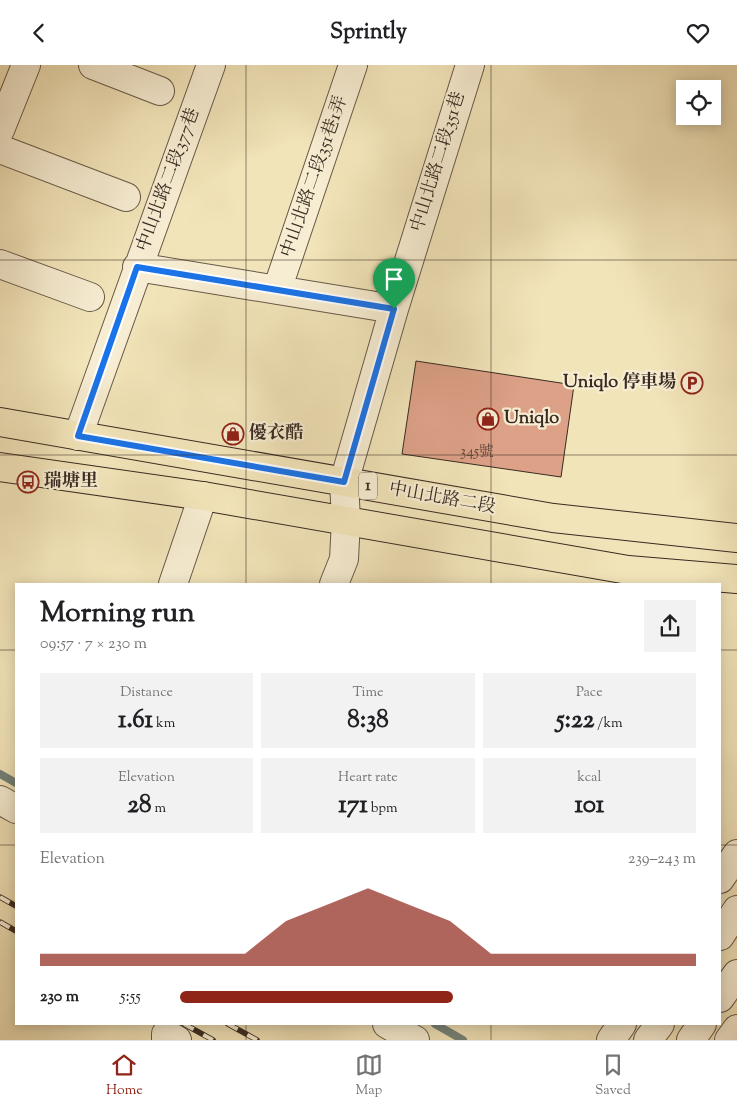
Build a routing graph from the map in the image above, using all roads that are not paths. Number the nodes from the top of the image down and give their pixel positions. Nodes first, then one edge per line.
1 (26, 65) edge
2 (92, 65) edge
3 (211, 65) edge
4 (353, 65) edge
5 (470, 65) edge
6 (160, 91) dead end
7 (0, 129) edge
8 (0, 149) edge
9 (126, 197) dead end
10 (0, 264) edge
11 (137, 267) junction
12 (277, 290) junction
13 (90, 297) dead end
14 (394, 309) junction
15 (0, 422) edge
16 (78, 436) junction
17 (0, 467) edge
18 (344, 482) junction
19 (203, 496) junction
20 (346, 520) junction
21 (737, 538) edge
22 (737, 579) edge
23 (173, 583) edge
24 (334, 583) edge
25 (0, 800) edge
26 (15, 808) edge
27 (737, 854) edge
28 (721, 878) edge
29 (737, 910) edge
30 (721, 934) edge
31 (737, 974) edge
32 (721, 997) edge
33 (388, 1025) edge
34 (621, 1025) edge
35 (659, 1025) edge
36 (701, 1025) edge
37 (737, 1029) edge
38 (415, 1040) edge
39 (611, 1040) edge
40 (648, 1040) edge
41 (691, 1040) edge
42 (729, 1040) edge

1 - 7 street
2 - 6 street
3 - 11 street, 中山北路二段377巷
4 - 12 street, 中山北路二段351巷1弄
5 - 14 street, 中山北路二段351巷
8 - 9 street
10 - 13 street
11 - 12 street
11 - 16 street, 中山北路二段377巷
12 - 14 street
14 - 18 street, 中山北路二段351巷
15 - 16 main road, 中山北路二段 / 1
16 - 18 main road, 中山北路二段 / 1
17 - 19 main road, 1
18 - 20 street, 中山北路二段351巷
18 - 21 main road, 中山北路二段 / 1
19 - 20 main road, 1
19 - 23 street
20 - 22 main road, 1
20 - 24 street, 中山北路二段351巷
25 - 26 street
27 - 28 street
29 - 30 street
31 - 32 street
33 - 38 street
34 - 39 street
35 - 40 street
36 - 41 street
37 - 42 street

